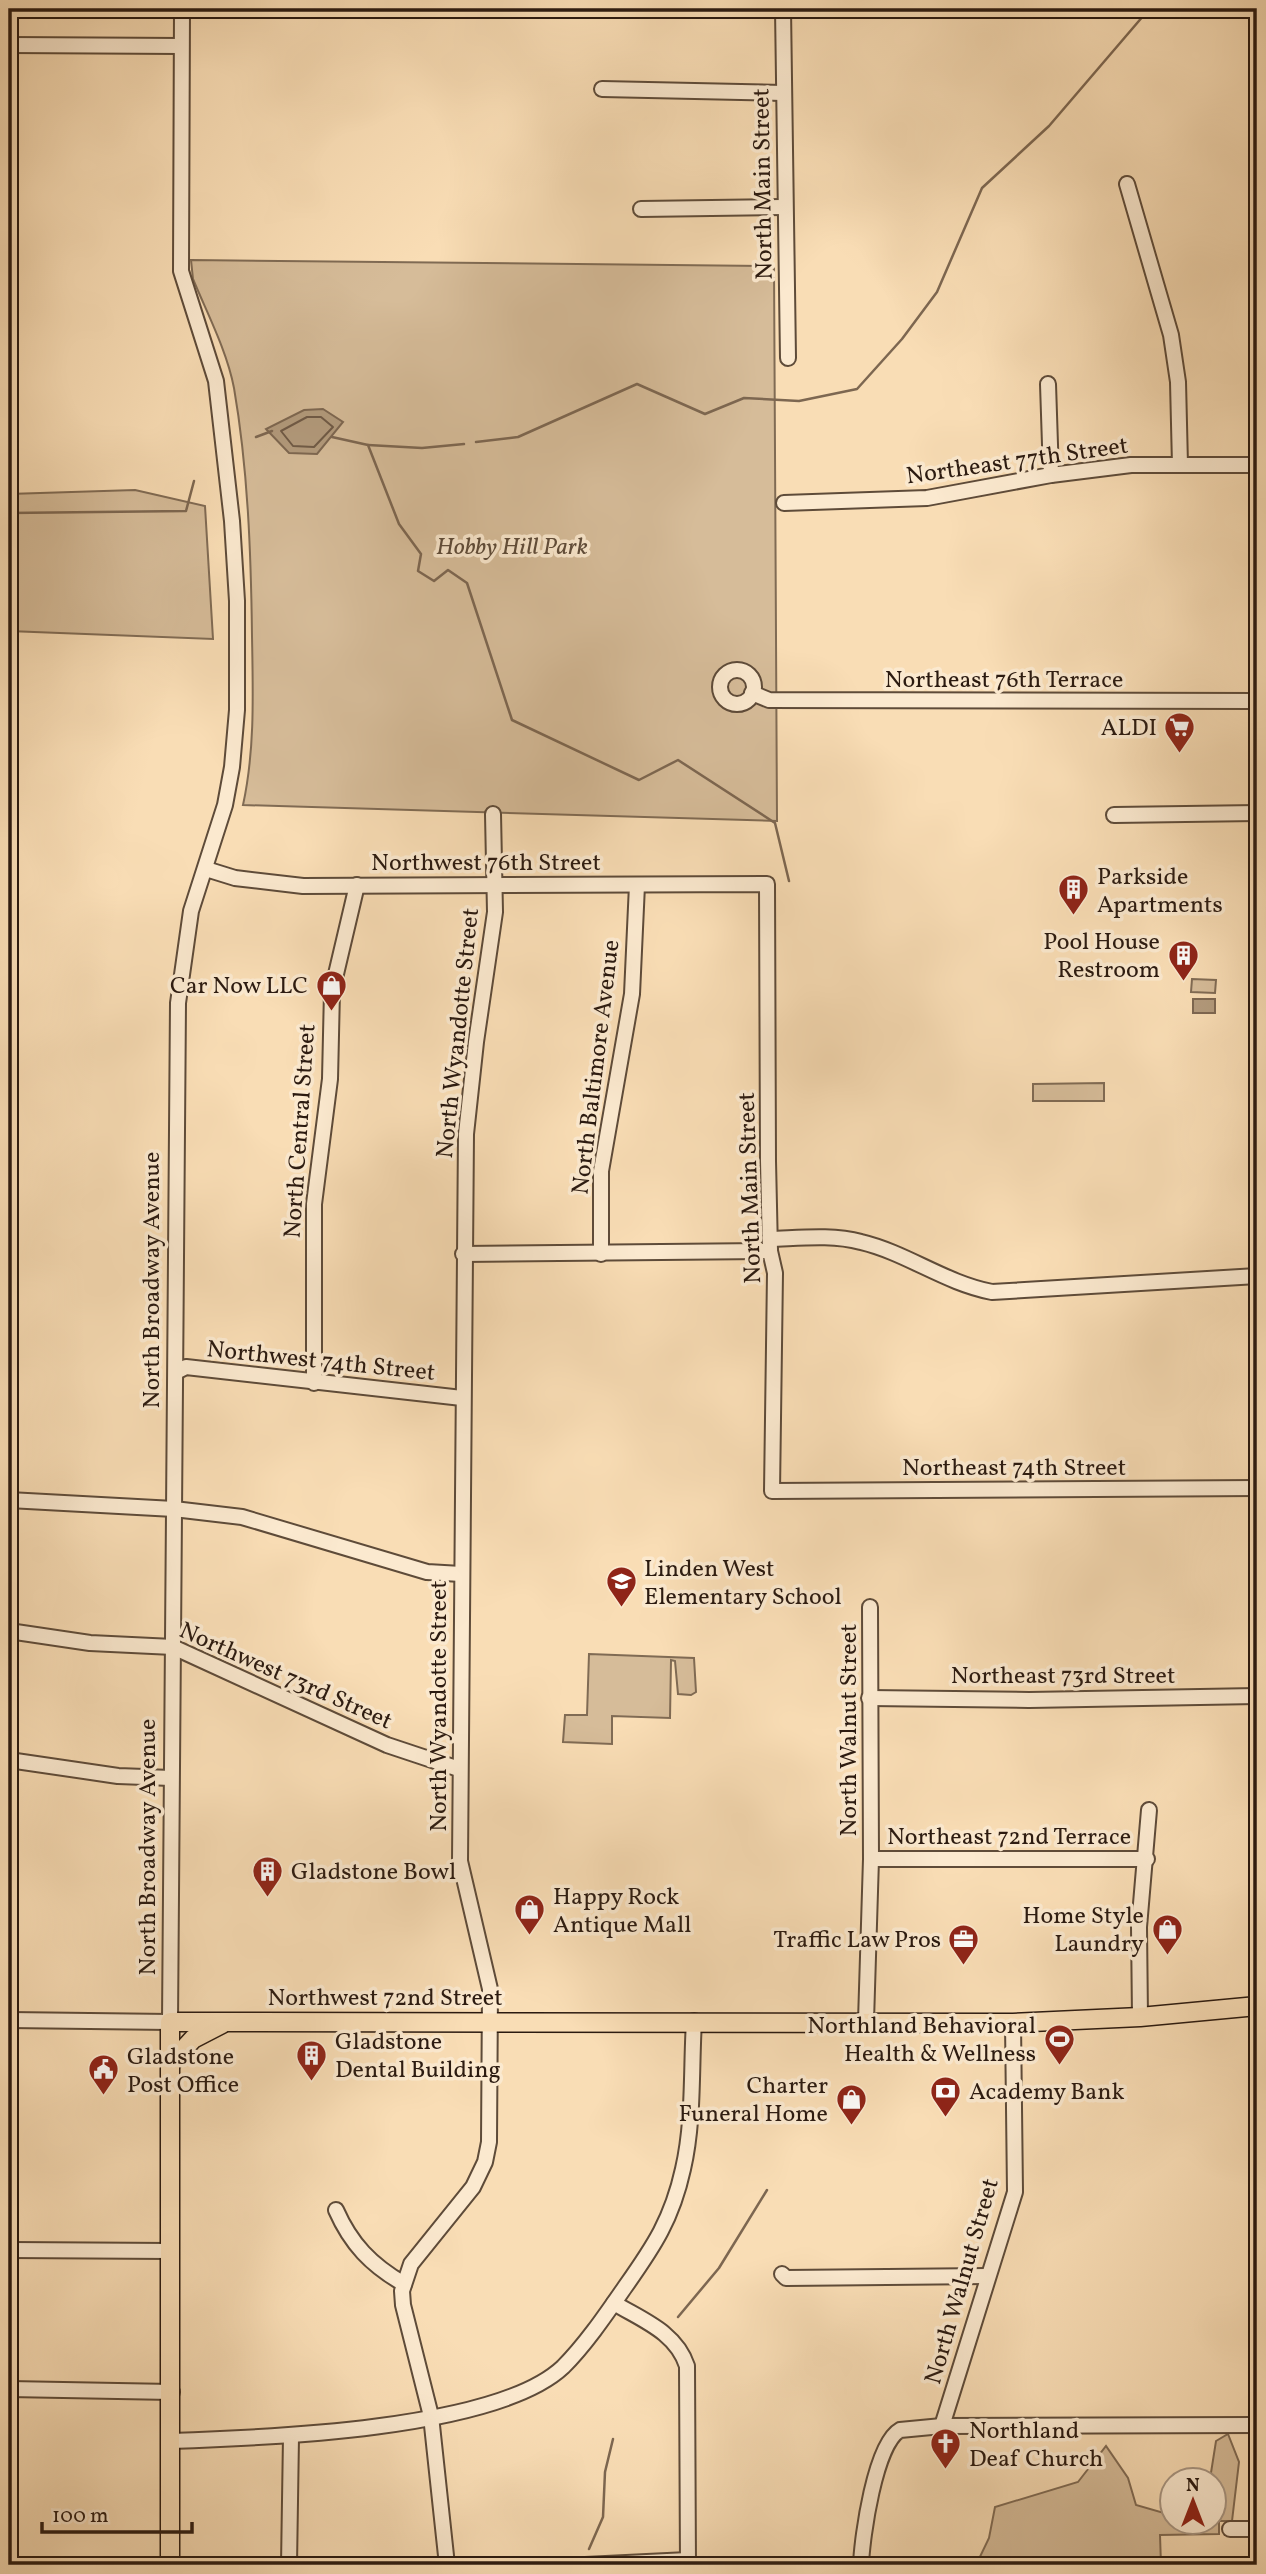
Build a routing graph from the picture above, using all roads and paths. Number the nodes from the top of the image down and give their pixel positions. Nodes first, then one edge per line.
1 (182, 9) edge
2 (783, 9) edge
3 (9, 45) edge
4 (181, 46) junction
5 (603, 89) dead end
6 (783, 93) junction
7 (1127, 184) dead end
8 (784, 207) junction
9 (641, 209) dead end
10 (788, 358) dead end
11 (1048, 384) dead end
12 (1180, 465) junction
13 (1257, 465) edge
14 (1051, 475) junction
15 (784, 503) dead end
16 (752, 693) dead end
17 (1257, 701) edge
18 (1257, 813) edge
19 (494, 814) dead end
20 (1114, 815) dead end
21 (206, 869) junction
22 (767, 884) joint
23 (358, 885) junction
24 (492, 885) junction
25 (637, 885) junction
26 (770, 1245) junction
27 (463, 1254) junction
28 (601, 1254) junction
29 (1257, 1276) edge
30 (176, 1372) junction
31 (314, 1383) junction
32 (462, 1398) junction
33 (1257, 1488) edge
34 (772, 1491) joint
35 (9, 1500) edge
36 (174, 1509) junction
37 (461, 1574) junction
38 (870, 1607) dead end
39 (9, 1631) edge
40 (173, 1647) junction
41 (1257, 1696) edge
42 (869, 1698) junction
43 (9, 1760) edge
44 (459, 1769) junction
45 (171, 1779) junction
46 (1149, 1810) dead end
47 (871, 1859) junction
48 (1147, 1859) junction
49 (1257, 2007) edge
50 (1140, 2017) junction
51 (9, 2020) edge
52 (490, 2021) junction
53 (694, 2021) junction
54 (866, 2021) junction
55 (170, 2022) junction
56 (225, 2022) junction
57 (1013, 2023) junction
58 (171, 2063) junction
59 (336, 2210) dead end
60 (9, 2250) edge
61 (171, 2251) junction
62 (782, 2274) dead end
63 (988, 2276) junction
64 (404, 2284) junction
65 (614, 2303) junction
66 (9, 2389) edge
67 (172, 2392) junction
68 (431, 2416) junction
69 (942, 2426) junction
70 (1257, 2426) edge
71 (291, 2437) junction
72 (172, 2441) junction
73 (1230, 2529) dead end
74 (1257, 2529) edge
75 (688, 2563) edge
76 (170, 2565) edge
77 (289, 2565) edge
78 (447, 2565) edge
79 (584, 2565) edge
80 (861, 2565) edge

1 - 4 street, North Broadway Avenue
2 - 6 street, North Main Street
3 - 4 street
4 - 21 street, North Broadway Avenue
5 - 6 street
6 - 8 street, North Main Street
7 - 12 street
8 - 9 street
8 - 10 street, North Main Street
11 - 14 street
12 - 13 street, Northeast 77th Street
12 - 14 street, Northeast 77th Street
14 - 15 street, Northeast 77th Street
16 - 17 street, Northeast 76th Terrace
18 - 20 street
19 - 24 street, North Wyandotte Street
21 - 23 street, Northwest 76th Street
21 - 30 street, North Broadway Avenue
22 - 25 street, Northwest 76th Street
22 - 26 street, North Main Street
23 - 24 street, Northwest 76th Street
23 - 31 street, North Central Street
24 - 25 street, Northwest 76th Street
24 - 27 street, North Wyandotte Street
25 - 28 street, North Baltimore Avenue
26 - 28 street
26 - 29 street
26 - 34 street, North Main Street
27 - 28 street
27 - 32 street, North Wyandotte Street
30 - 31 street, Northwest 74th Street
30 - 36 street, North Broadway Avenue
31 - 32 street, Northwest 74th Street
32 - 37 street, North Wyandotte Street
33 - 34 street, Northeast 74th Street
35 - 36 street
36 - 37 street
36 - 40 street, North Broadway Avenue
37 - 44 street, North Wyandotte Street
38 - 42 street, North Walnut Street
39 - 40 street, Northwest 73rd Street
40 - 44 street, Northwest 73rd Street
40 - 45 street, North Broadway Avenue
41 - 42 street, Northeast 73rd Street
42 - 47 street, North Walnut Street
43 - 45 street
44 - 52 street, North Wyandotte Street
45 - 55 street, North Broadway Avenue
46 - 48 street
47 - 48 street, Northeast 72nd Terrace
47 - 54 street, North Walnut Street
48 - 50 street
49 - 50 main road, Northwest 72nd Street
50 - 57 main road, Northwest 72nd Street
51 - 55 street, Northwest 72nd Street
52 - 53 main road, Northwest 72nd Street
52 - 56 main road, Northwest 72nd Street
52 - 64 street, North Wyandotte Street
53 - 54 main road, Northwest 72nd Street
53 - 65 street
54 - 57 main road, Northwest 72nd Street
55 - 56 main road, Northwest 72nd Street
55 - 58 main road, North Broadway Avenue
56 - 58 main road
57 - 63 street, North Walnut Street
58 - 61 main road, North Broadway Avenue
59 - 64 street
60 - 61 street
61 - 67 main road, North Broadway Avenue
62 - 63 street
63 - 69 street, North Walnut Street
64 - 68 street
65 - 68 street
65 - 75 street
66 - 67 street
67 - 72 main road, North Broadway Avenue
68 - 71 street
68 - 78 street
69 - 70 street
69 - 80 street
71 - 72 street
71 - 77 street
72 - 76 main road, North Broadway Avenue
73 - 74 street
75 - 79 street

